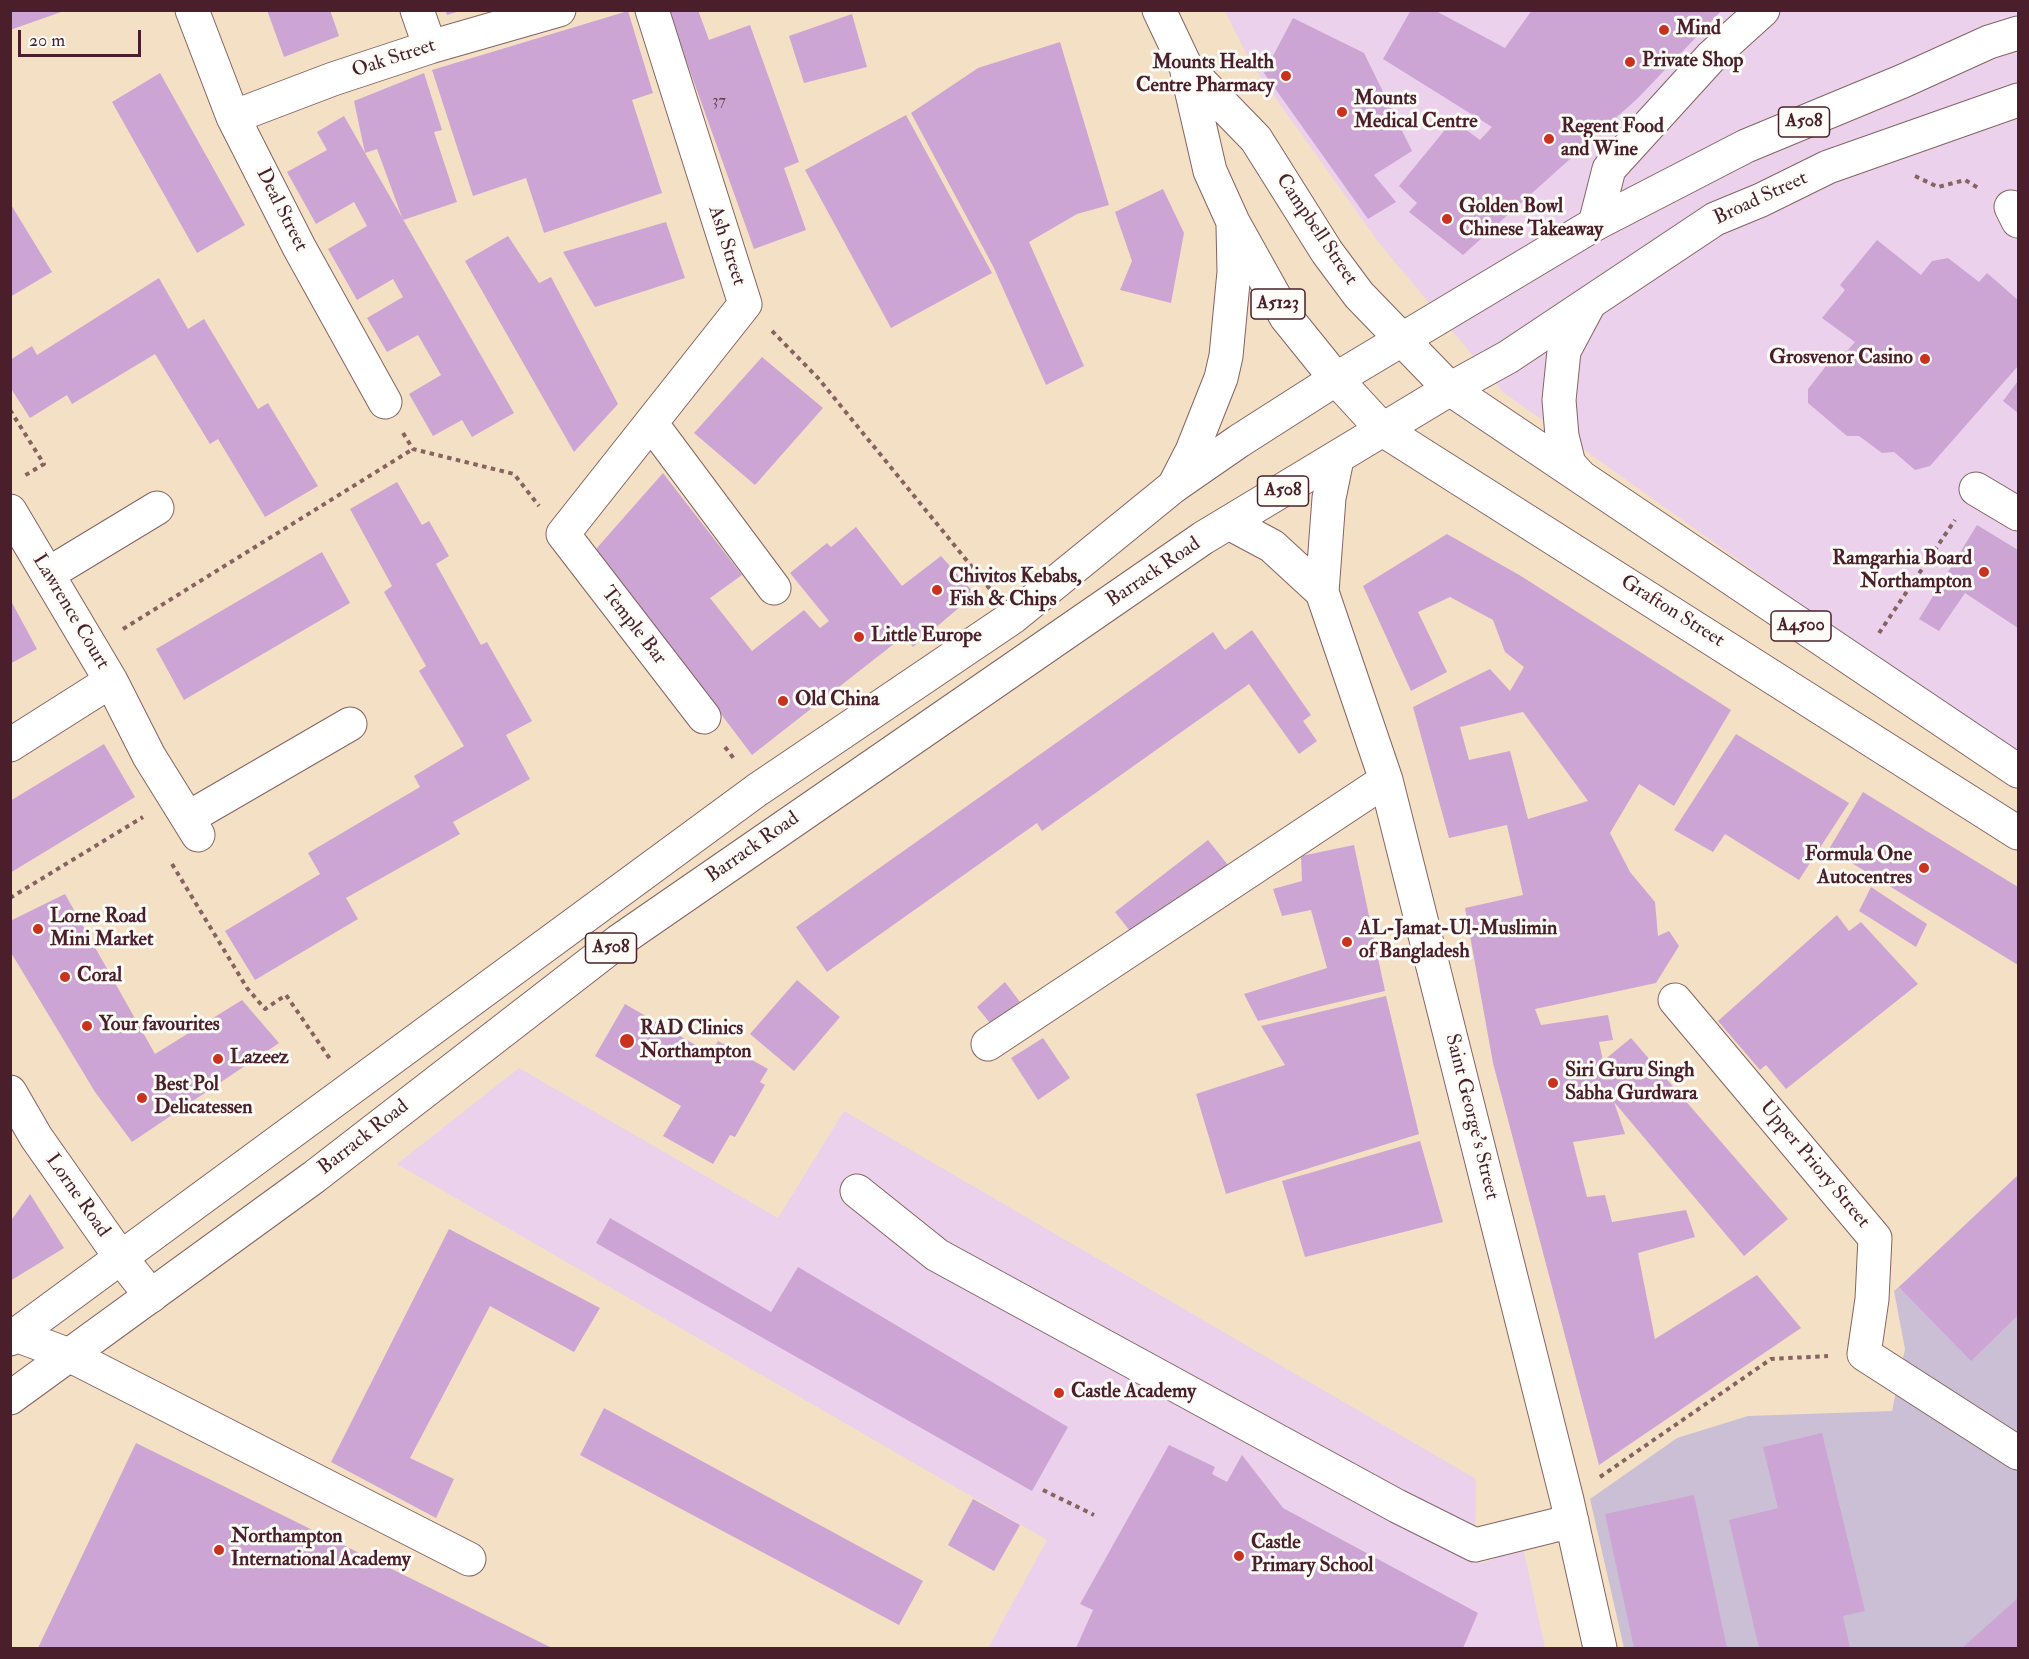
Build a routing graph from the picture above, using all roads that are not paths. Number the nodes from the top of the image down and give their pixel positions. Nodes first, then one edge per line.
1 (192, 10) edge
2 (417, 10) edge
3 (559, 10) edge
4 (652, 10) edge
5 (1159, 10) edge
6 (1762, 10) edge
7 (2019, 33) edge
8 (430, 47) junction
9 (1186, 67) junction
10 (2019, 100) edge
11 (233, 117) junction
12 (1233, 222) junction
13 (1595, 224) junction
14 (1589, 304) junction
15 (1401, 340) junction
16 (1527, 344) joint
17 (1336, 379) junction
18 (1450, 389) junction
19 (385, 402) road end
20 (651, 423) junction
21 (1383, 430) junction
22 (1337, 459) junction
23 (1584, 481) junction
24 (1174, 486) junction
25 (1976, 489) road end
26 (157, 508) dead end
27 (11, 513) edge
28 (2019, 514) edge
29 (1229, 523) junction
30 (562, 534) joint
31 (48, 574) junction
32 (774, 588) dead end
33 (1322, 592) junction
34 (111, 681) junction
35 (704, 717) road end
36 (350, 724) dead end
37 (10, 746) edge
38 (2019, 771) edge
39 (1386, 780) junction
40 (2019, 833) edge
41 (1676, 1000) dead end
42 (988, 1044) dead end
43 (10, 1092) edge
44 (23, 1133) edge
45 (857, 1191) dead end
46 (121, 1258) junction
47 (151, 1296) junction
48 (13, 1337) edge
49 (69, 1355) junction
50 (10, 1398) edge
51 (2019, 1453) edge
52 (1570, 1510) junction
53 (469, 1559) dead end
54 (1600, 1648) edge

1 - 11 main road, Deal Street
2 - 8 main road
3 - 8 main road, Oak Street
4 - 20 main road, Ash Street
5 - 9 main road, Campbell Street / A5123
6 - 13 main road
7 - 13 main road, A508
8 - 11 main road, Oak Street
9 - 12 main road, Campbell Street / A5123
9 - 15 main road, Campbell Street
10 - 14 main road, Broad Street / A508
11 - 19 main road, Deal Street
12 - 17 main road, Campbell Street / A5123
12 - 24 main road
13 - 15 main road, A508
14 - 16 main road, Broad Street / A508
14 - 23 main road
15 - 17 main road, A508
15 - 18 main road, Campbell Street
16 - 18 main road, Barrack Road / A508
17 - 21 main road, Grafton Street / A4500
17 - 24 main road, A508
18 - 21 main road, Barrack Road / A508
18 - 23 main road, A4500
20 - 30 main road, Ash Street
20 - 32 main road
21 - 22 main road, Barrack Road / A508
21 - 40 main road, Grafton Street / A4500
22 - 29 main road, Barrack Road / A508
22 - 33 main road, Saint George's Street
23 - 38 main road, A4500
24 - 46 main road, A508
25 - 28 main road
26 - 31 main road
27 - 31 main road, Lawrence Court
29 - 33 main road, Saint George's Street
29 - 47 main road, Barrack Road / A508
30 - 35 main road, Temple Bar
31 - 34 main road, Lawrence Court
33 - 39 main road, Saint George's Street
34 - 36 main road, Lawrence Court
34 - 37 main road, Lawrence Court
39 - 42 main road
39 - 52 main road, Saint George's Street
41 - 51 main road, Upper Priory Street
43 - 44 main road, Lorne Road
44 - 46 main road, Lorne Road
45 - 52 main road
46 - 47 main road, Lorne Road
46 - 48 main road, A508
47 - 49 main road, Barrack Road / A508
48 - 49 main road
49 - 50 main road, Barrack Road / A508
49 - 53 main road
52 - 54 main road, Saint George's Street

